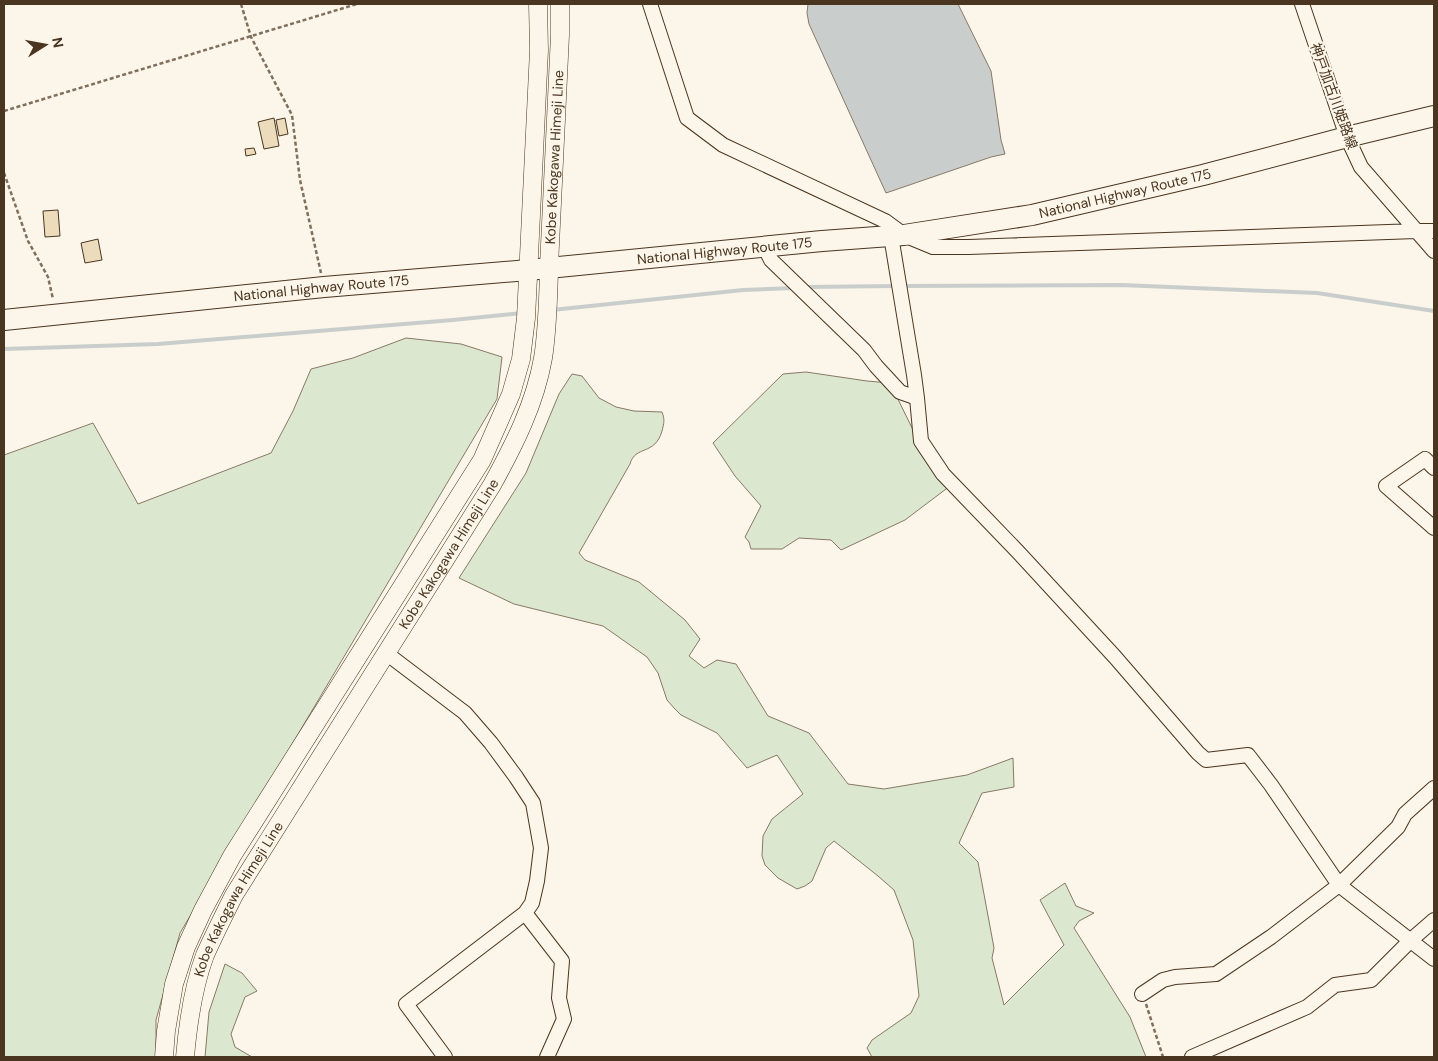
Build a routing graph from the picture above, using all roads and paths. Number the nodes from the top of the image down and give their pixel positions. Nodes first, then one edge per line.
1 (241, 4) edge
2 (358, 4) edge
3 (538, 4) edge
4 (560, 4) edge
5 (650, 4) edge
6 (1302, 4) edge
7 (251, 37) junction
8 (4, 111) edge
9 (1434, 116) edge
10 (1347, 137) junction
11 (4, 173) edge
12 (1416, 231) junction
13 (1434, 231) edge
14 (898, 235) junction
15 (764, 246) junction
16 (1434, 252) edge
17 (549, 268) junction
18 (528, 270) junction
19 (324, 287) junction
20 (56, 315) junction
21 (4, 320) edge
22 (917, 398) junction
23 (1434, 468) edge
24 (1434, 528) edge
25 (386, 653) junction
26 (1434, 788) edge
27 (1339, 885) junction
28 (525, 913) junction
29 (1434, 920) edge
30 (1411, 940) junction
31 (1434, 959) edge
32 (1142, 994) joint
33 (164, 1057) edge
34 (185, 1057) edge
35 (445, 1057) edge
36 (547, 1057) edge
37 (1163, 1057) edge
38 (1192, 1057) edge

1 - 7 path
2 - 7 path
3 - 18 main road, Kobe Kakogawa Himeji Line
4 - 17 main road, Kobe Kakogawa Himeji Line
5 - 14 street
6 - 10 street, 神戸加古川姫路線
7 - 8 path
7 - 19 path
9 - 10 highway, National Highway Route 175
10 - 12 street, 神戸加古川姫路線
10 - 14 highway, National Highway Route 175
11 - 20 path
12 - 13 street
12 - 14 street
12 - 16 street, 神戸加古川姫路線
14 - 15 highway, National Highway Route 175
14 - 22 street
15 - 17 highway, National Highway Route 175
15 - 22 street
17 - 18 highway, National Highway Route 175
17 - 25 main road, Kobe Kakogawa Himeji Line
18 - 19 highway, National Highway Route 175
18 - 33 main road, Kobe Kakogawa Himeji Line
19 - 20 highway, National Highway Route 175
20 - 21 highway, National Highway Route 175
22 - 27 street
23 - 24 street
25 - 28 street
25 - 34 main road, Kobe Kakogawa Himeji Line
26 - 27 street
27 - 30 street
27 - 32 street
28 - 35 street
28 - 36 street
29 - 30 street
30 - 31 street
30 - 38 street
32 - 37 path

